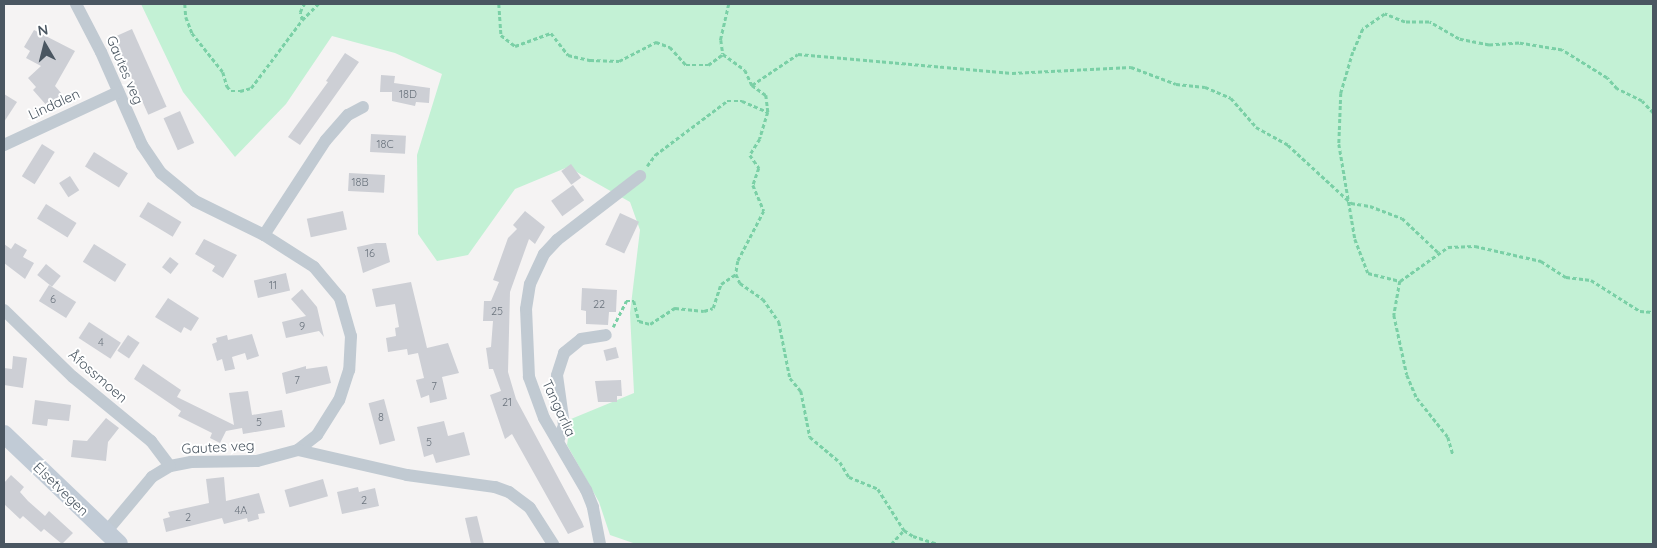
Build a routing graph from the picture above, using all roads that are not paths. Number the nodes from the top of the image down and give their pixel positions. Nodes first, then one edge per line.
1 (76, 4) edge
2 (118, 92) junction
3 (363, 107) dead end
4 (4, 145) edge
5 (640, 176) road end
6 (264, 235) junction
7 (4, 310) edge
8 (606, 336) road end
9 (4, 434) edge
10 (558, 441) junction
11 (298, 450) junction
12 (170, 466) junction
13 (113, 538) edge
14 (553, 544) edge
15 (600, 544) edge

1 - 2 street, Gautes veg
2 - 4 street, Lindalen
2 - 6 street, Gautes veg
3 - 6 street
5 - 10 street, Tangarlia
6 - 11 street, Gautes veg
7 - 12 street, Åfossmoen
8 - 10 street
9 - 13 main road, Elsetvegen
10 - 15 street, Tangarlia
11 - 12 street, Gautes veg
11 - 14 street
12 - 13 street, Gautes veg

